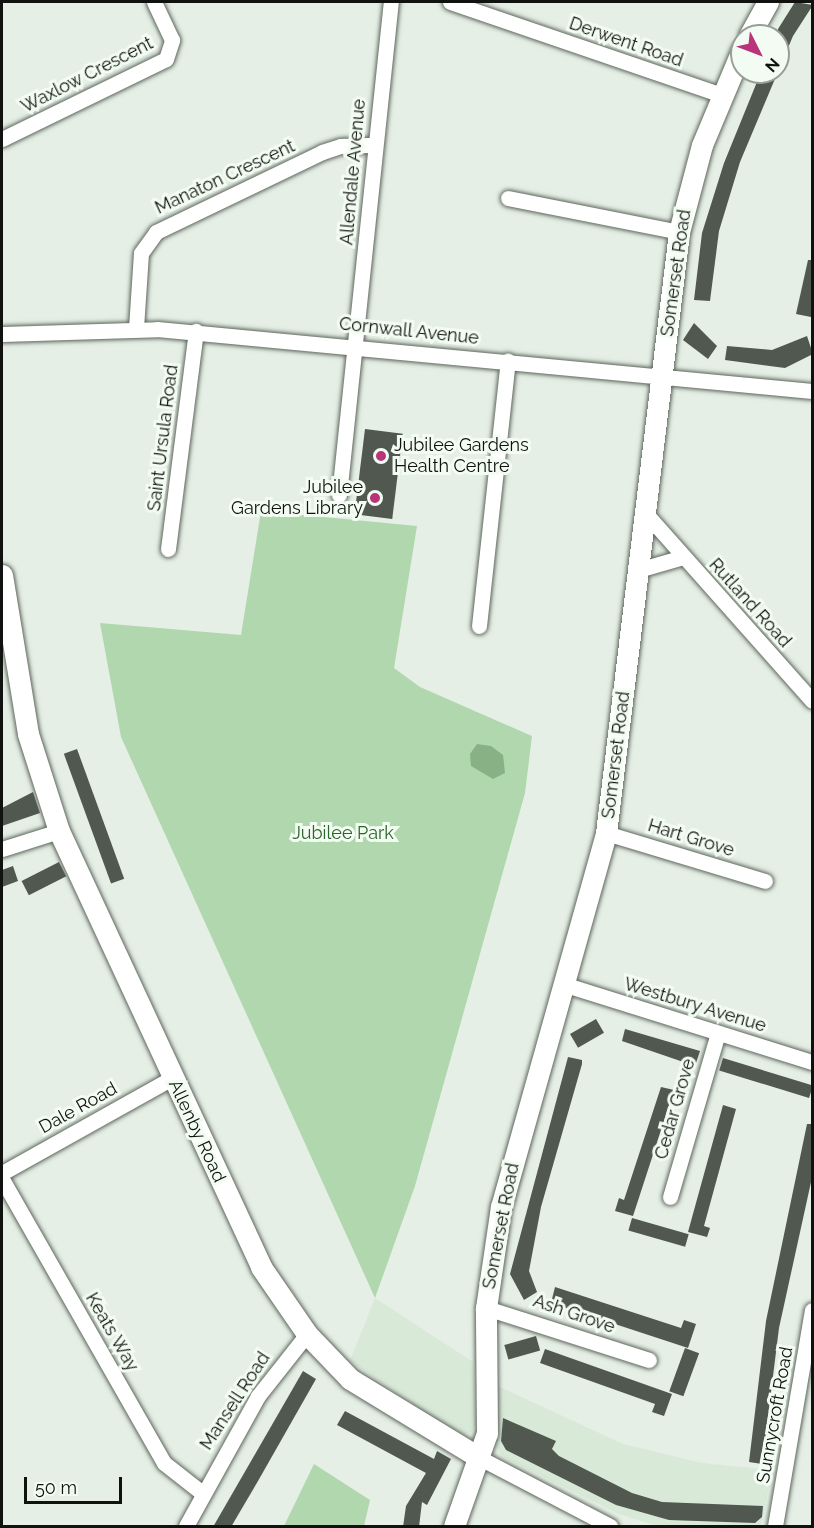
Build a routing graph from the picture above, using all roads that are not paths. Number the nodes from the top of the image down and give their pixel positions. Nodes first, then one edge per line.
1 (154, 2) edge
2 (392, 2) edge
3 (450, 2) edge
4 (768, 2) edge
5 (756, 24) edge
6 (730, 76) edge
7 (721, 95) junction
8 (2, 139) edge
9 (375, 145) junction
10 (508, 198) dead end
11 (679, 232) junction
12 (135, 328) junction
13 (196, 332) junction
14 (2, 334) edge
15 (357, 346) junction
16 (508, 361) junction
17 (663, 378) junction
18 (813, 391) edge
19 (339, 495) dead end
20 (648, 516) junction
21 (168, 549) dead end
22 (683, 557) junction
23 (638, 570) junction
24 (2, 575) edge
25 (479, 626) dead end
26 (813, 701) edge
27 (59, 831) junction
28 (606, 832) junction
29 (2, 849) edge
30 (765, 881) dead end
31 (566, 986) junction
32 (718, 1033) junction
33 (813, 1062) edge
34 (172, 1078) junction
35 (2, 1173) edge
36 (2, 1179) edge
37 (670, 1197) dead end
38 (486, 1308) junction
39 (813, 1310) edge
40 (307, 1334) junction
41 (649, 1360) dead end
42 (480, 1458) junction
43 (201, 1492) junction
44 (186, 1527) edge
45 (454, 1527) edge
46 (610, 1527) edge
47 (775, 1527) edge

1 - 8 street, Waxlow Crescent
2 - 9 street, Allendale Avenue
3 - 7 street, Derwent Road
4 - 5 street
6 - 7 street, Somerset Road
7 - 11 street, Somerset Road
9 - 12 street, Manaton Crescent
9 - 15 street, Allendale Avenue
10 - 11 street
11 - 17 street, Somerset Road
12 - 13 street, Cornwall Avenue
12 - 14 street, Cornwall Avenue
13 - 15 street, Cornwall Avenue
13 - 21 street, Saint Ursula Road
15 - 16 street, Cornwall Avenue
15 - 19 street, Allendale Avenue
16 - 17 street, Cornwall Avenue
16 - 25 street
17 - 18 street, Cornwall Avenue
17 - 20 street, Somerset Road
20 - 22 street, Rutland Road
20 - 23 street, Somerset Road
22 - 23 street, Rutland Road
22 - 26 street, Rutland Road
23 - 28 street, Somerset Road
24 - 27 street, Allenby Road
27 - 29 street
27 - 34 street, Allenby Road
28 - 30 street, Hart Grove
28 - 31 street, Somerset Road
31 - 32 street, Westbury Avenue
31 - 38 street, Somerset Road
32 - 33 street, Westbury Avenue
32 - 37 street, Cedar Grove
34 - 35 street, Dale Road
34 - 40 street, Allenby Road
36 - 43 street, Keats Way
38 - 41 street, Ash Grove
38 - 42 street, Somerset Road
39 - 47 street, Sunnycroft Road
40 - 42 street, Allenby Road
40 - 43 street, Mansell Road
42 - 45 street, Somerset Road
42 - 46 street, Allenby Road
43 - 44 street, Mansell Road

